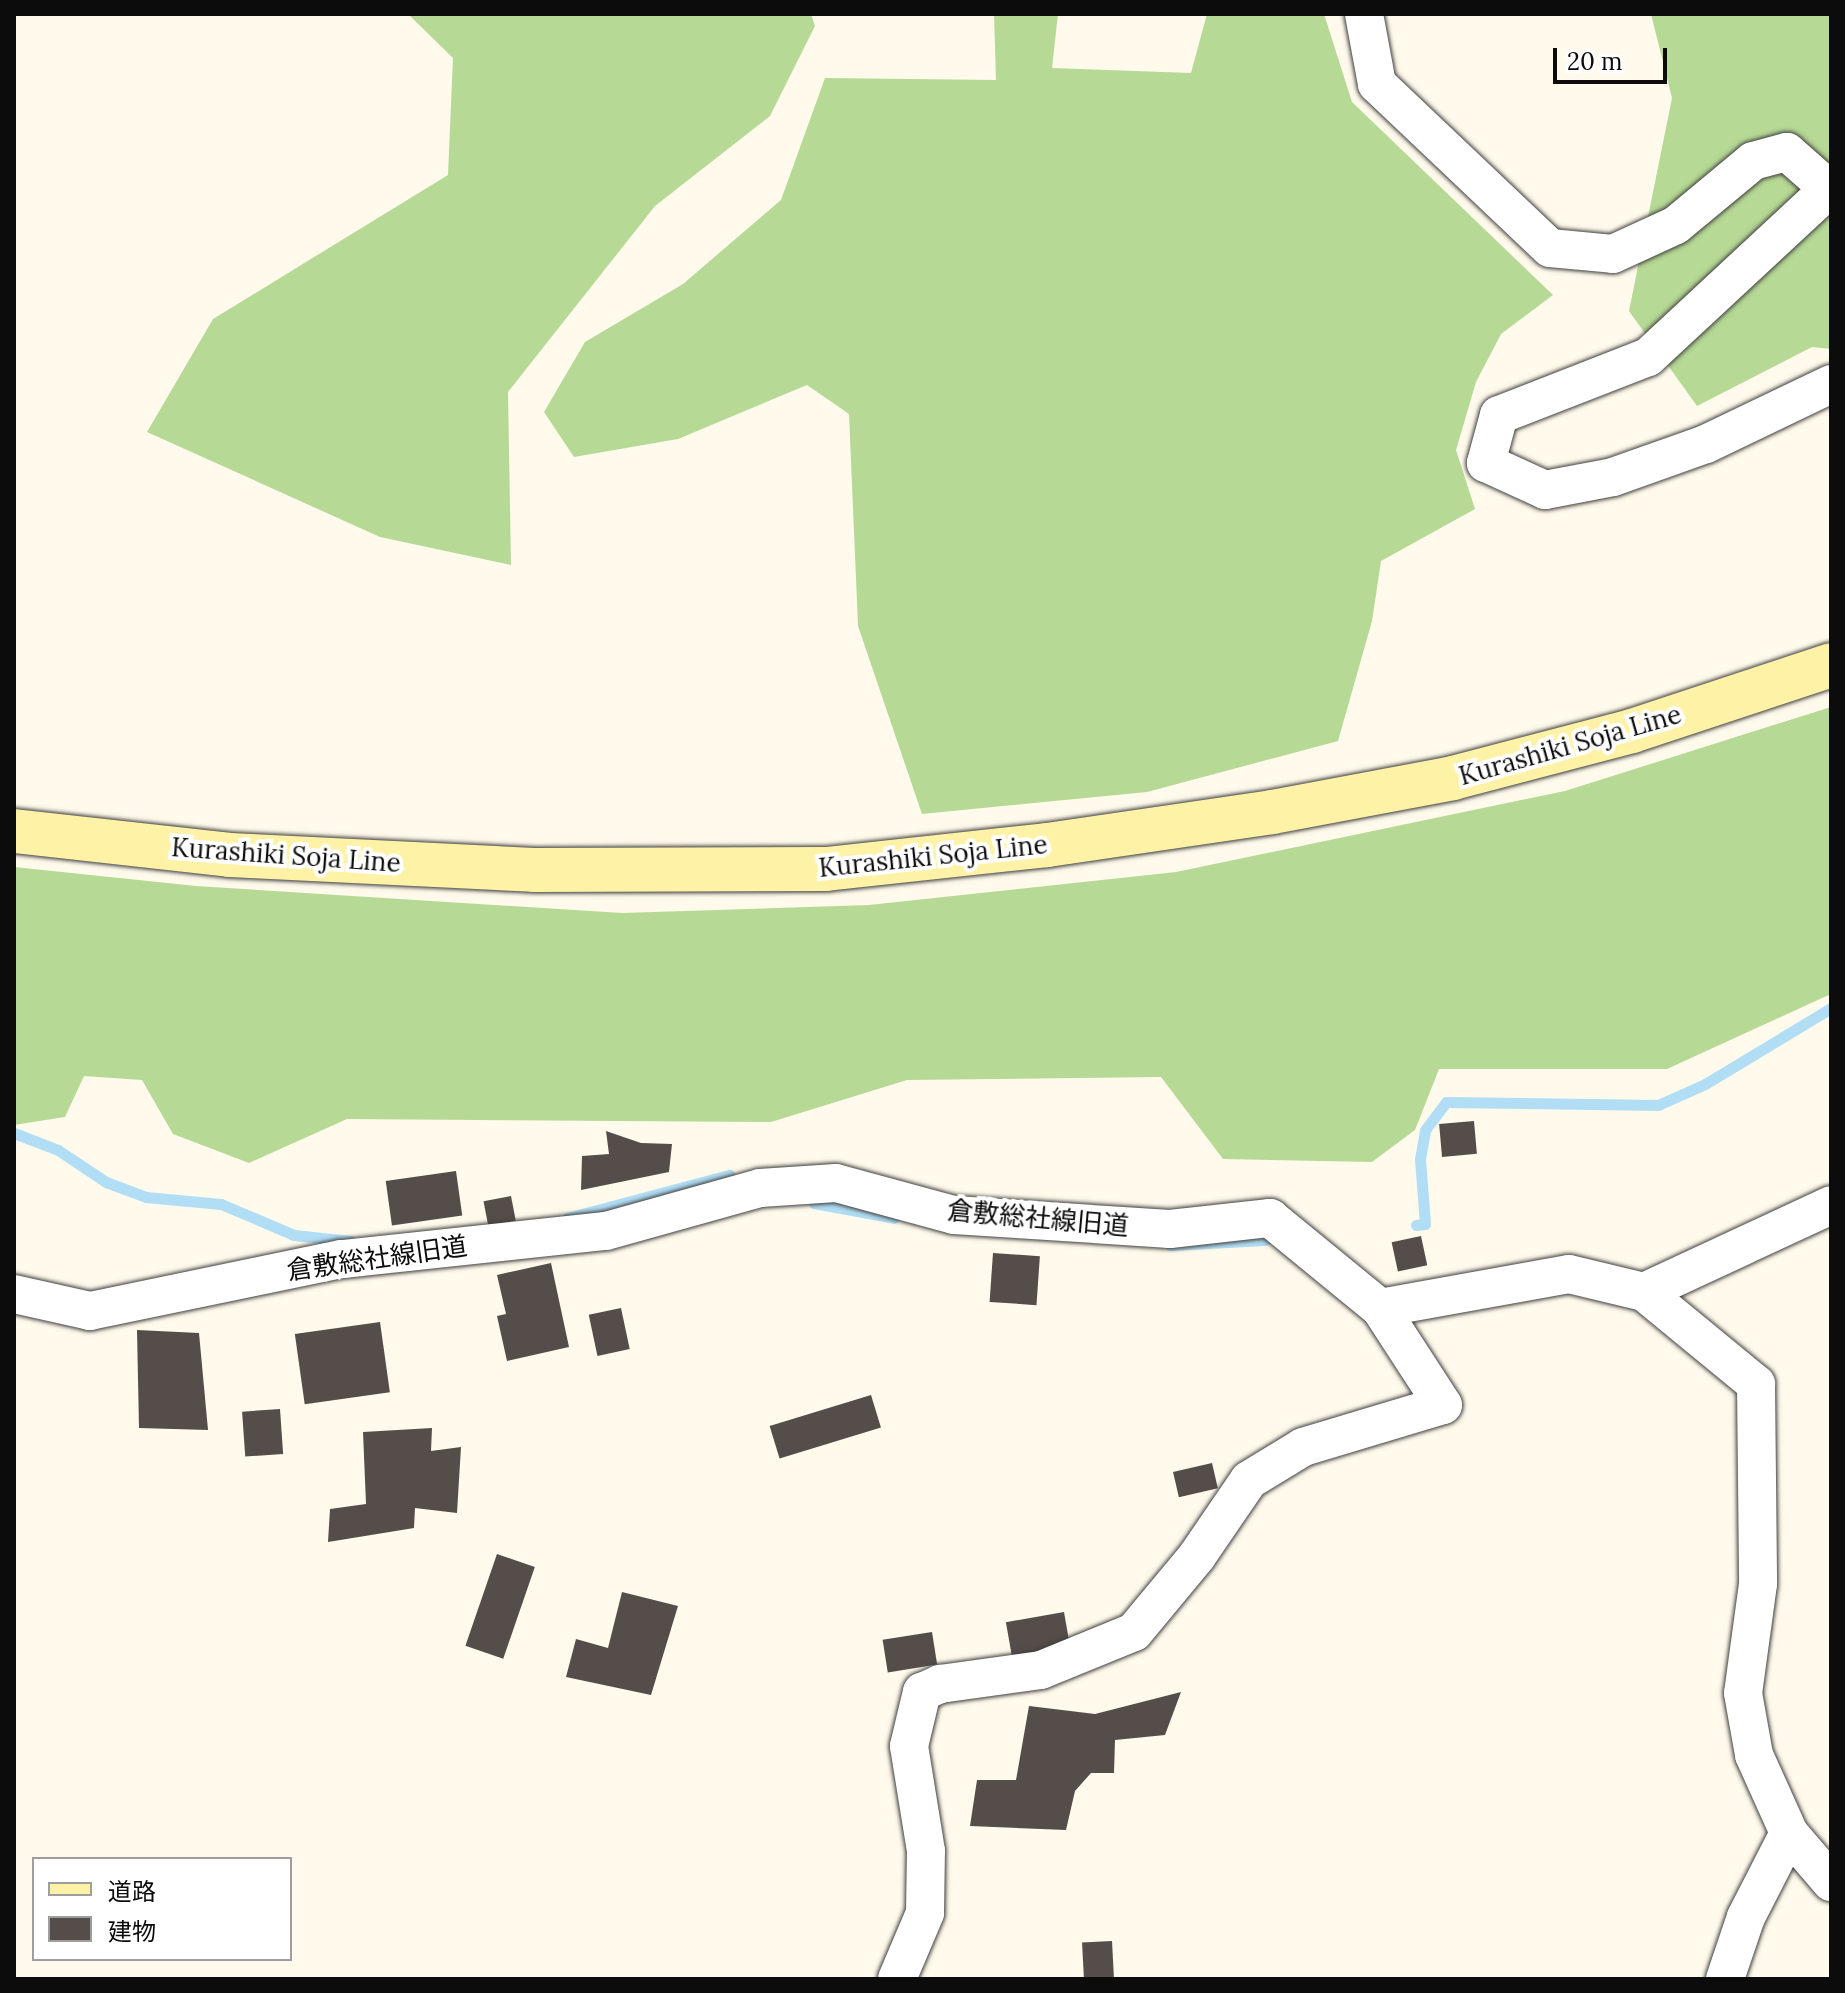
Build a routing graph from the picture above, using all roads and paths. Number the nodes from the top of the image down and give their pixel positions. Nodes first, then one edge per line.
1 (1364, 14) edge
2 (1831, 384) edge
3 (1831, 665) edge
4 (14, 831) edge
5 (1831, 1205) edge
6 (1644, 1292) junction
7 (14, 1294) edge
8 (1380, 1308) junction
9 (1789, 1833) junction
10 (1831, 1882) edge
11 (897, 1979) edge
12 (1725, 1979) edge

1 - 2 street
3 - 4 main road, Kurashiki Soja Line
5 - 6 street
6 - 8 street
6 - 9 street
7 - 8 street, 倉敷総社線旧道
8 - 11 street, 倉敷総社線旧道
9 - 10 street
9 - 12 street

